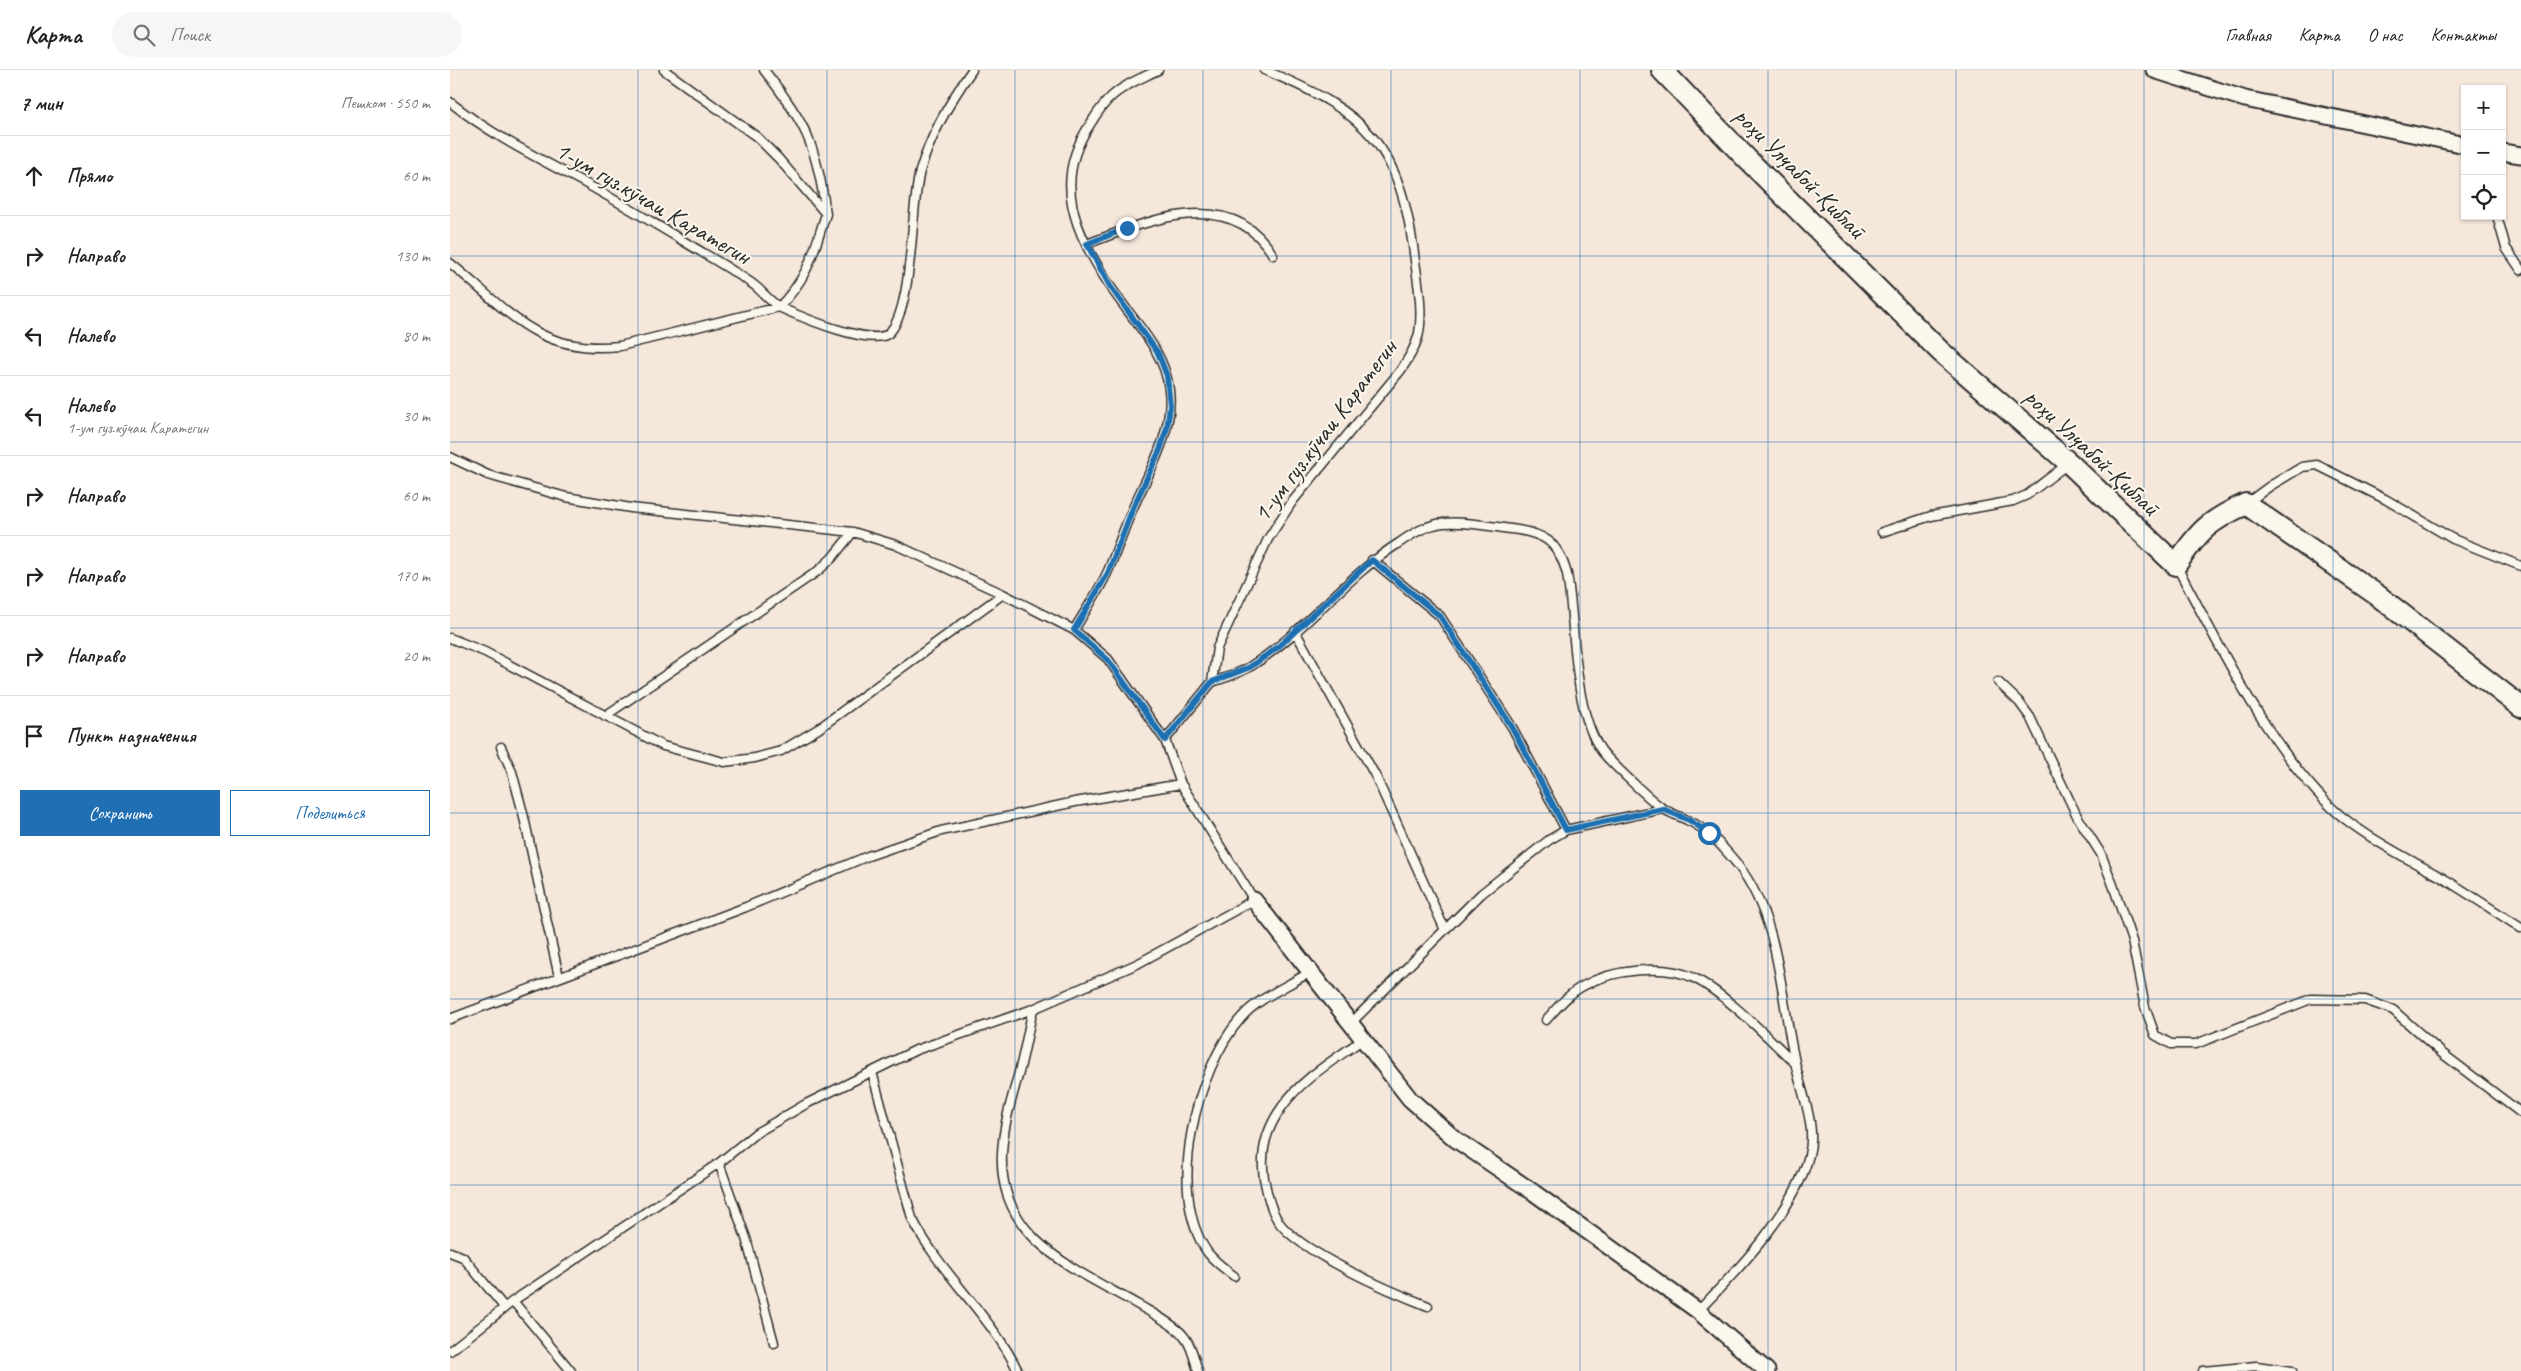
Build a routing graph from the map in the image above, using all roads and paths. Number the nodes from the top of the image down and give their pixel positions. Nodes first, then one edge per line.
1 (664, 70) edge
2 (764, 70) edge
3 (972, 70) edge
4 (1158, 70) edge
5 (1264, 70) edge
6 (1662, 70) edge
7 (2154, 70) edge
8 (450, 102) edge
9 (2461, 144) edge
10 (2506, 153) edge
11 (2521, 155) edge
12 (826, 214) junction
13 (2498, 220) edge
14 (1087, 244) junction
15 (1273, 255) dead end
16 (450, 263) edge
17 (2521, 270) edge
18 (779, 307) junction
19 (450, 457) edge
20 (2069, 463) junction
21 (2246, 504) junction
22 (853, 532) junction
23 (1882, 532) dead end
24 (1372, 560) junction
25 (2176, 565) junction
26 (2521, 566) edge
27 (1002, 594) junction
28 (1074, 630) junction
29 (1295, 631) junction
30 (450, 638) edge
31 (1212, 682) junction
32 (1998, 682) dead end
33 (2521, 707) edge
34 (605, 716) junction
35 (1165, 740) junction
36 (501, 747) dead end
37 (1181, 784) junction
38 (1663, 809) junction
39 (1566, 830) junction
40 (1254, 900) junction
41 (2521, 928) edge
42 (1444, 930) junction
43 (1310, 972) junction
44 (559, 977) junction
45 (1033, 1009) junction
46 (450, 1019) edge
47 (1546, 1020) dead end
48 (1351, 1023) junction
49 (1363, 1039) junction
50 (1794, 1062) junction
51 (872, 1072) junction
52 (2521, 1113) edge
53 (719, 1163) junction
54 (450, 1252) edge
55 (1234, 1276) dead end
56 (512, 1301) junction
57 (1428, 1306) dead end
58 (504, 1308) junction
59 (1698, 1311) junction
60 (774, 1343) dead end
61 (450, 1351) edge
62 (571, 1371) edge
63 (1018, 1371) edge
64 (1198, 1371) edge
65 (1767, 1371) edge
66 (2202, 1371) edge
67 (2292, 1371) edge

1 - 12 lane
2 - 12 lane
3 - 18 lane, 1-ум гуз.кӯчаи Каратегин
4 - 14 lane
5 - 31 lane, 1-ум гуз.кӯчаи Каратегин
6 - 20 street, роҳи Улҷабой-Қиблаӣ
7 - 9 street
8 - 18 lane, 1-ум гуз.кӯчаи Каратегин
10 - 11 street
12 - 18 lane
13 - 17 lane
14 - 15 lane
14 - 28 lane
16 - 18 lane
19 - 22 lane
20 - 23 lane
20 - 25 street, роҳи Улҷабой-Қиблаӣ
21 - 25 street
21 - 26 lane
21 - 33 street
22 - 27 lane
22 - 34 lane
24 - 29 lane
24 - 38 lane
24 - 39 lane
25 - 41 lane
27 - 28 lane
27 - 34 lane
28 - 35 lane
29 - 31 lane
29 - 42 lane
30 - 34 lane
31 - 35 lane
32 - 52 lane
35 - 37 lane
36 - 44 lane
37 - 40 lane
37 - 44 lane
38 - 39 lane
38 - 50 lane
39 - 42 lane
40 - 43 street
40 - 45 lane
42 - 48 lane
43 - 48 street
43 - 55 lane
44 - 46 lane
45 - 51 lane
45 - 64 lane
47 - 50 lane
48 - 49 street
49 - 57 lane
49 - 59 street
50 - 59 lane
51 - 53 lane
51 - 63 lane
53 - 56 lane
53 - 60 lane
54 - 58 lane
56 - 58 lane
56 - 62 lane
58 - 61 lane
59 - 65 street
66 - 67 lane

